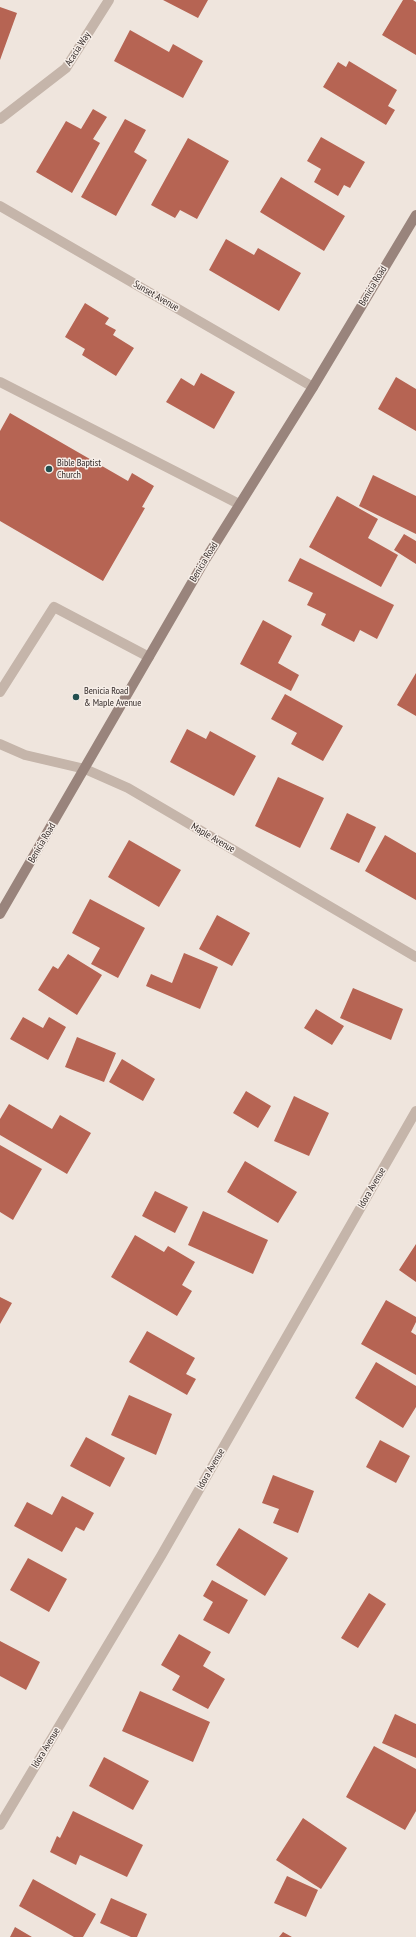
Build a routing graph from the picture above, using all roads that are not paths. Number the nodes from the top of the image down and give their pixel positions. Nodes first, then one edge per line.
1 (109, 0) edge
2 (0, 119) edge
3 (0, 206) edge
4 (416, 215) edge
5 (0, 382) edge
6 (312, 387) junction
7 (240, 504) junction
8 (149, 657) junction
9 (0, 692) edge
10 (0, 744) edge
11 (85, 769) junction
12 (0, 914) edge
13 (416, 956) edge
14 (416, 1111) edge
15 (0, 1825) edge

1 - 2 street, Acacia Way
3 - 6 street, Sunset Avenue
4 - 6 main road, Benicia Road
5 - 7 street
6 - 7 main road, Benicia Road
7 - 8 main road, Benicia Road
8 - 9 street
8 - 11 main road, Benicia Road
10 - 11 street, Maple Avenue
11 - 12 main road, Benicia Road
11 - 13 street, Maple Avenue
14 - 15 street, Idora Avenue

